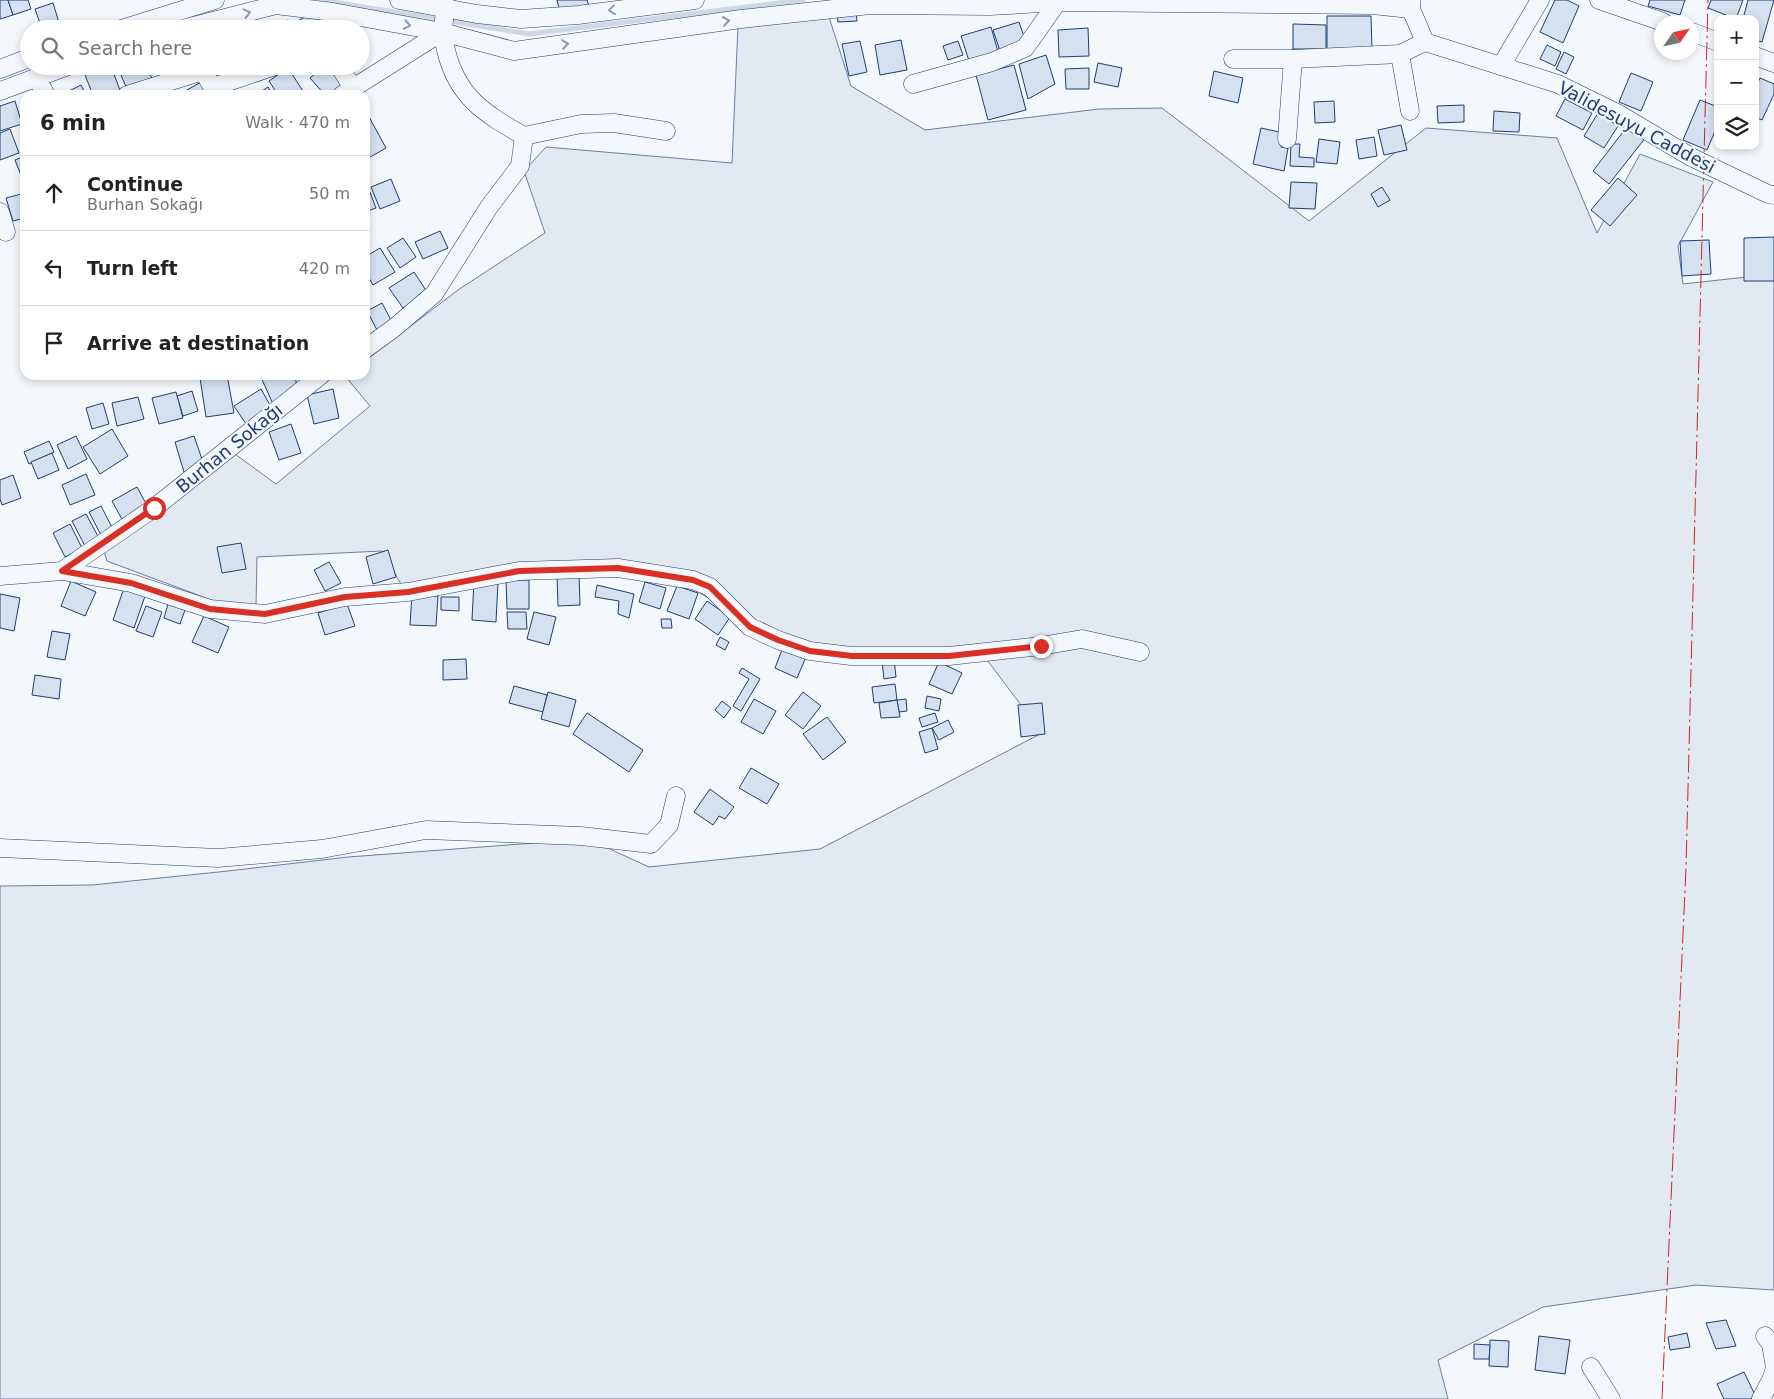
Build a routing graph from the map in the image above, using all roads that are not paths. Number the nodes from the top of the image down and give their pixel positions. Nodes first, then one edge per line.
1 (215, 0) edge
2 (399, 0) edge
3 (695, 0) edge
4 (1540, 0) edge
5 (1599, 0) edge
6 (1059, 1) edge
7 (445, 4) edge
8 (1411, 4) edge
9 (756, 8) edge
10 (1654, 19) edge
11 (150, 20) edge
12 (217, 20) edge
13 (442, 32) junction
14 (1699, 35) edge
15 (1714, 40) edge
16 (1425, 42) junction
17 (1400, 54) junction
18 (1759, 57) edge
19 (1233, 59) dead end
20 (1293, 59) junction
21 (20, 61) edge
22 (1774, 63) edge
23 (1501, 66) junction
24 (0, 69) edge
25 (42, 75) edge
26 (190, 75) edge
27 (205, 75) edge
28 (253, 75) edge
29 (342, 75) edge
30 (36, 77) junction
31 (913, 84) dead end
32 (43, 90) edge
33 (143, 90) edge
34 (214, 90) edge
35 (217, 90) edge
36 (347, 90) edge
37 (349, 90) edge
38 (0, 91) edge
39 (1410, 111) dead end
40 (666, 131) dead end
41 (524, 136) junction
42 (1287, 139) dead end
43 (1772, 195) edge
44 (0, 212) edge
45 (6, 232) dead end
46 (370, 345) edge
47 (315, 380) edge
48 (62, 571) junction
49 (0, 576) edge
50 (1140, 652) dead end
51 (676, 796) dead end
52 (0, 848) edge
53 (1766, 1336) dead end
54 (1774, 1362) edge
55 (1591, 1367) dead end
56 (1774, 1372) edge
57 (1611, 1399) edge
58 (1761, 1399) edge

1 - 11 street
2 - 7 street
3 -> 7 street
4 - 23 street
5 - 10 street
6 - 8 street
6 - 9 street
6 - 31 street
7 - 13 street
8 - 16 street
13 -> 9 street
12 -> 13 street
13 - 37 street
13 - 41 street
14 - 15 street
16 - 17 street
16 - 23 street, Validesuyu Caddesi
17 - 20 street
17 - 39 street
18 - 22 street
19 - 20 street
20 - 42 street
21 - 24 street
23 - 43 street, Validesuyu Caddesi
25 - 30 street
26 - 33 street
27 - 34 street
28 - 35 street
29 - 36 street
30 - 32 street
30 - 38 street
40 - 41 street
41 - 46 street
44 - 45 street
47 - 48 street, Burhan Sokağı
48 - 49 street
48 - 50 street
51 - 52 street
53 - 54 street
55 - 57 street
56 - 58 street

